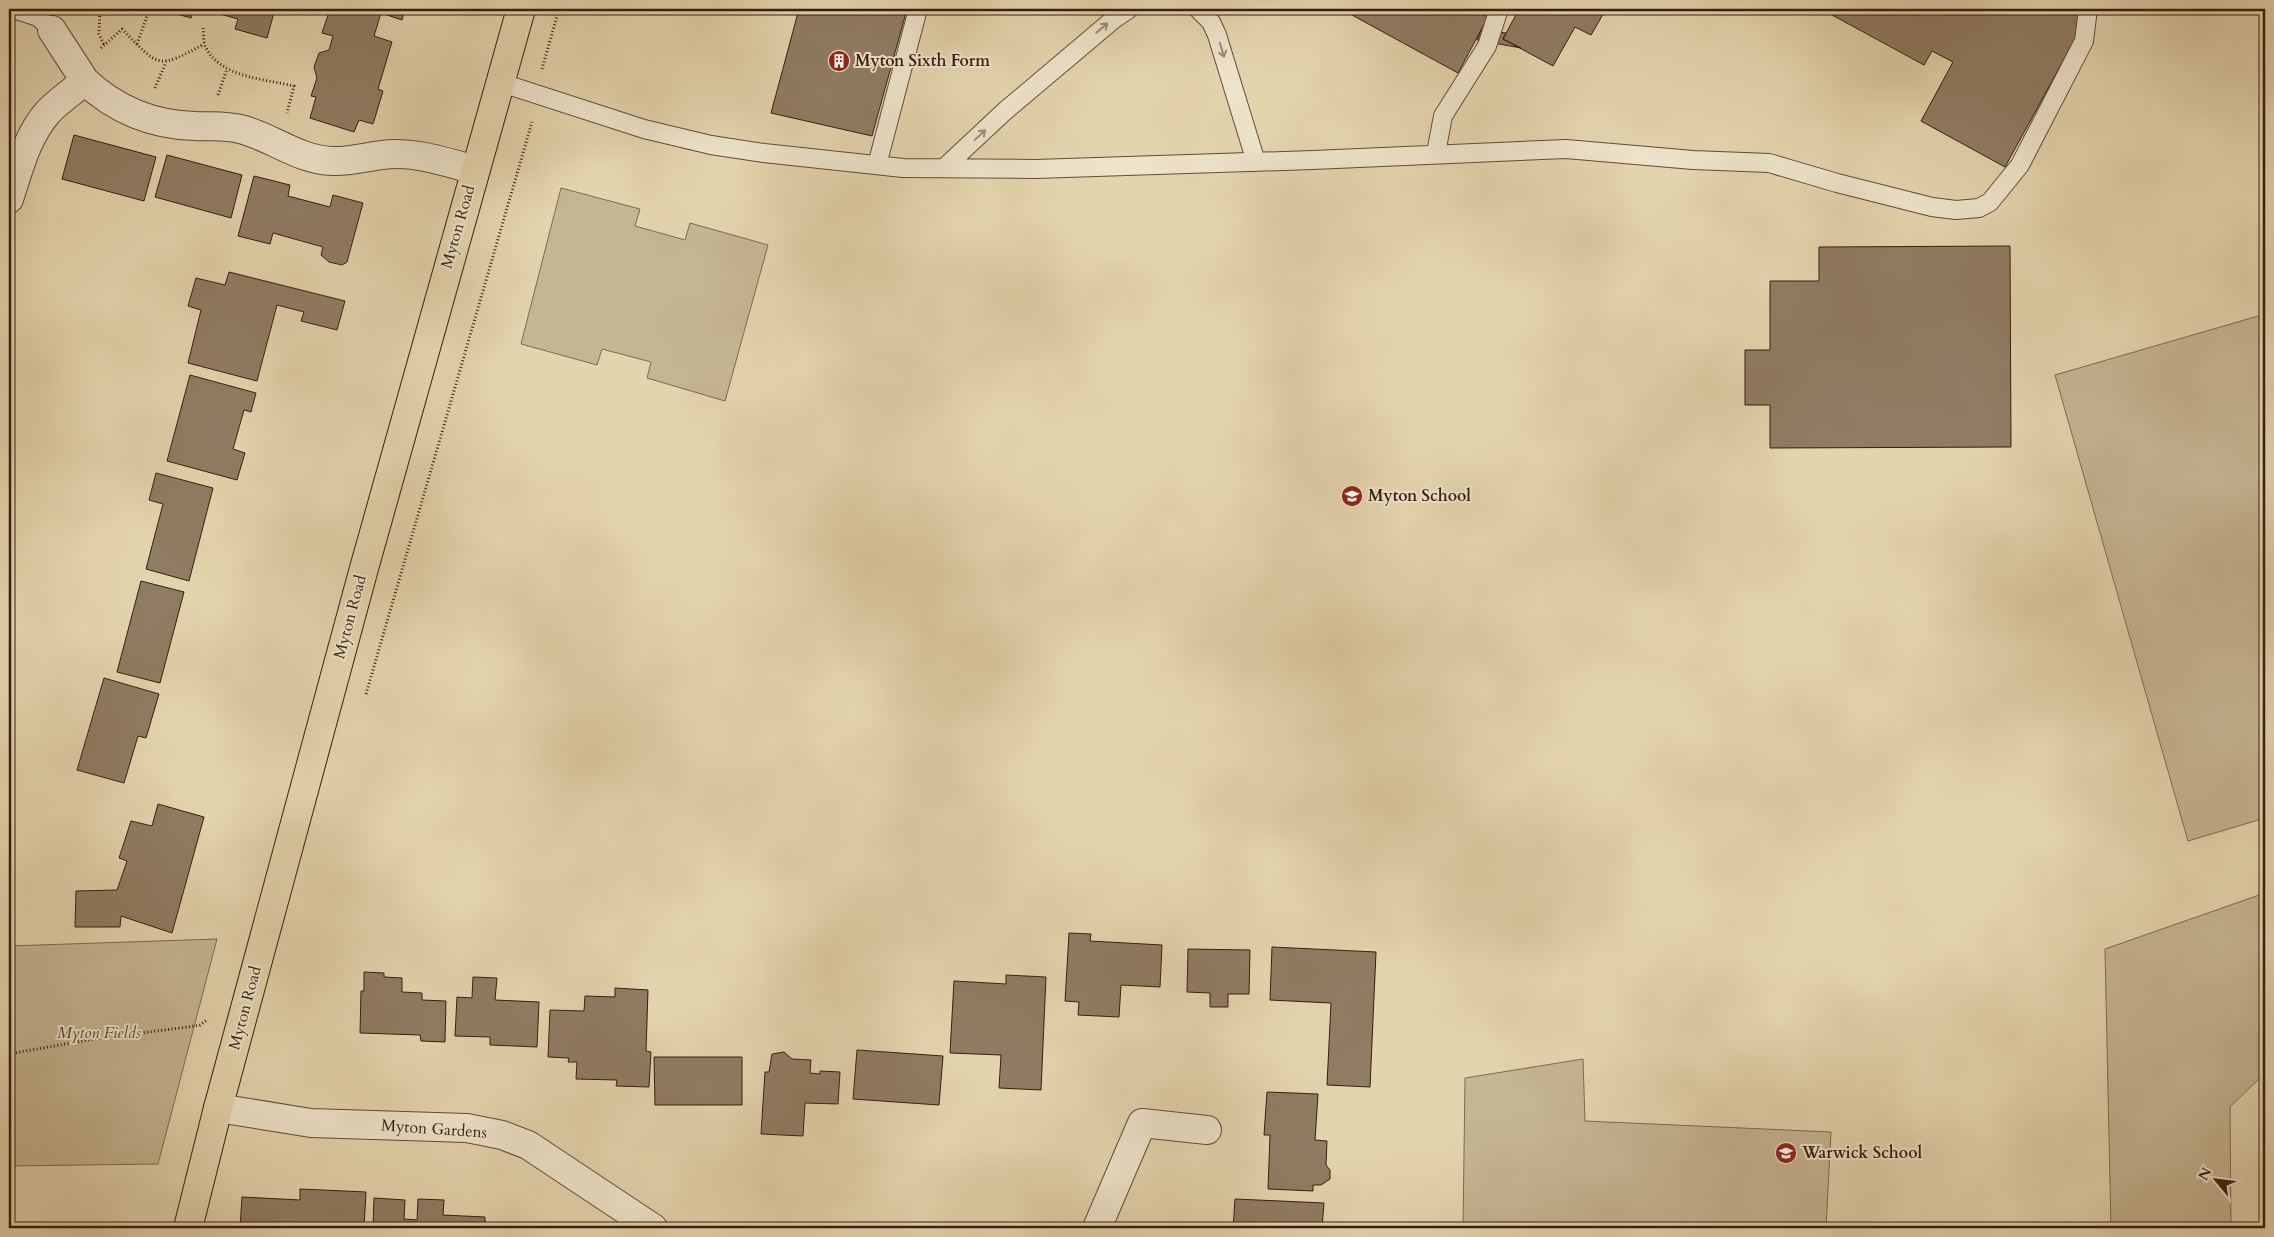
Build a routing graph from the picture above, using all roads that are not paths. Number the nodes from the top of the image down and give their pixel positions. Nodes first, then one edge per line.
1 (13, 9) edge
2 (521, 9) edge
3 (918, 9) edge
4 (1129, 9) edge
5 (1198, 9) edge
6 (1496, 9) edge
7 (2088, 9) edge
8 (52, 30) joint
9 (85, 81) junction
10 (499, 82) junction
11 (1436, 153) junction
12 (1256, 162) junction
13 (877, 165) junction
14 (944, 168) junction
15 (474, 170) junction
16 (9, 199) edge
17 (218, 1108) junction
18 (1207, 1130) dead end
19 (188, 1228) edge
20 (653, 1228) edge
21 (1097, 1228) edge

1 - 8 lane
2 - 10 main road, Myton Road
3 - 13 lane
14 -> 4 lane
5 -> 12 lane
6 - 11 lane
7 - 11 lane
8 - 9 street
9 - 15 street
9 - 16 street
10 - 13 lane
10 - 15 main road, Myton Road
11 - 12 lane
12 - 14 lane
13 - 14 lane
15 - 17 main road, Myton Road
17 - 19 main road, Myton Road
17 - 20 street, Myton Gardens
18 - 21 street

